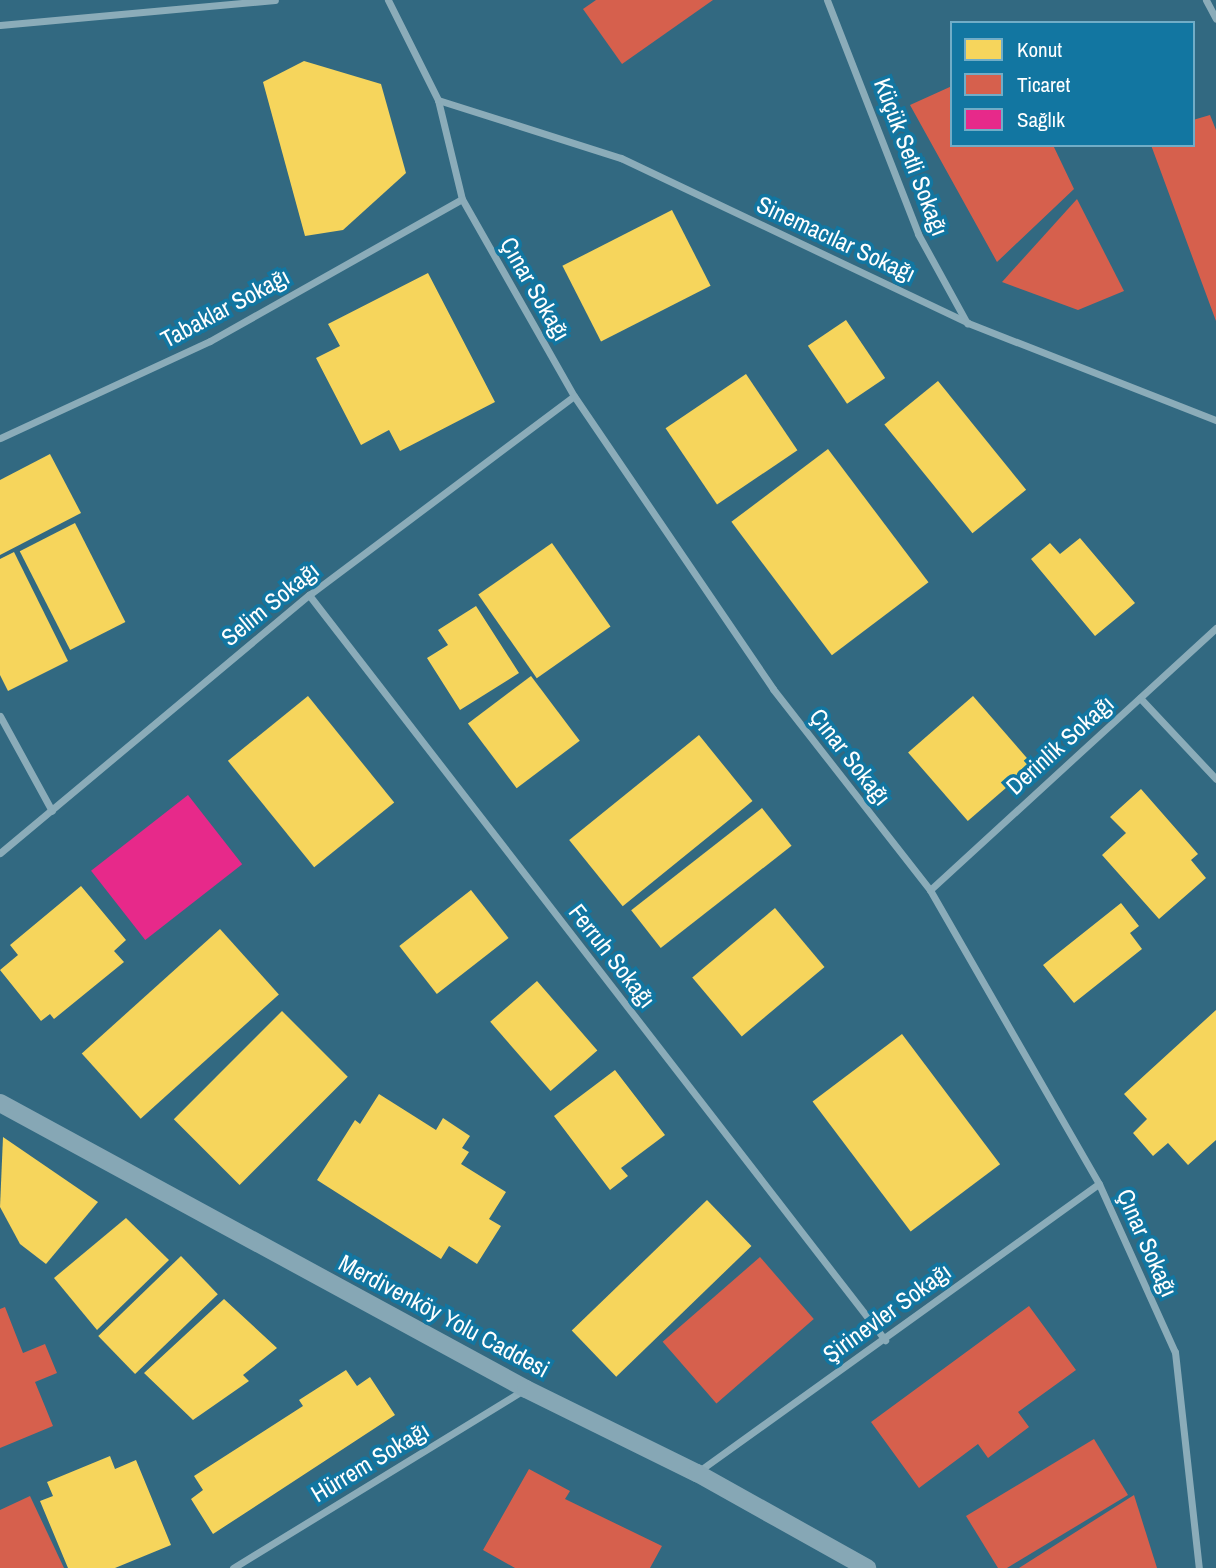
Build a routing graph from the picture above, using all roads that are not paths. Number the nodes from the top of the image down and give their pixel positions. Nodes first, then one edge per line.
1 (275, 0) edge
2 (388, 0) edge
3 (827, 0) edge
4 (1206, 0) edge
5 (1216, 19) edge
6 (0, 25) edge
7 (438, 100) junction
8 (462, 199) junction
9 (968, 323) junction
10 (574, 396) junction
11 (1216, 420) edge
12 (0, 438) edge
13 (309, 595) junction
14 (1216, 628) edge
15 (1140, 698) junction
16 (0, 716) edge
17 (1216, 779) edge
18 (52, 811) junction
19 (0, 853) edge
20 (930, 891) junction
21 (0, 1103) edge
22 (1099, 1184) junction
23 (884, 1340) junction
24 (526, 1389) junction
25 (697, 1473) junction
26 (233, 1568) edge
27 (867, 1568) edge
28 (1199, 1568) edge

1 - 6 street
2 - 7 street, Çınar Sokağı
3 - 9 street, Küçük Setli Sokağı
4 - 5 street
7 - 8 street, Çınar Sokağı
7 - 9 street, Sinemacılar Sokağı
8 - 10 street, Çınar Sokağı
8 - 12 street, Tabaklar Sokağı
9 - 11 street, Sinemacılar Sokağı
10 - 13 street, Selim Sokağı
10 - 20 street, Çınar Sokağı
13 - 18 street, Selim Sokağı
13 - 23 street, Ferruh Sokağı
14 - 15 street, Derinlik Sokağı
15 - 17 street
15 - 20 street, Derinlik Sokağı
16 - 18 street
18 - 19 street, Selim Sokağı
20 - 22 street, Çınar Sokağı
21 - 24 main road, Merdivenköy Yolu Caddesi
22 - 23 street, Şirinevler Sokağı
22 - 28 street, Çınar Sokağı
23 - 25 street, Şirinevler Sokağı
24 - 25 main road, Merdivenköy Yolu Caddesi
24 - 26 street, Hürrem Sokağı
25 - 27 main road, Merdivenköy Yolu Caddesi

